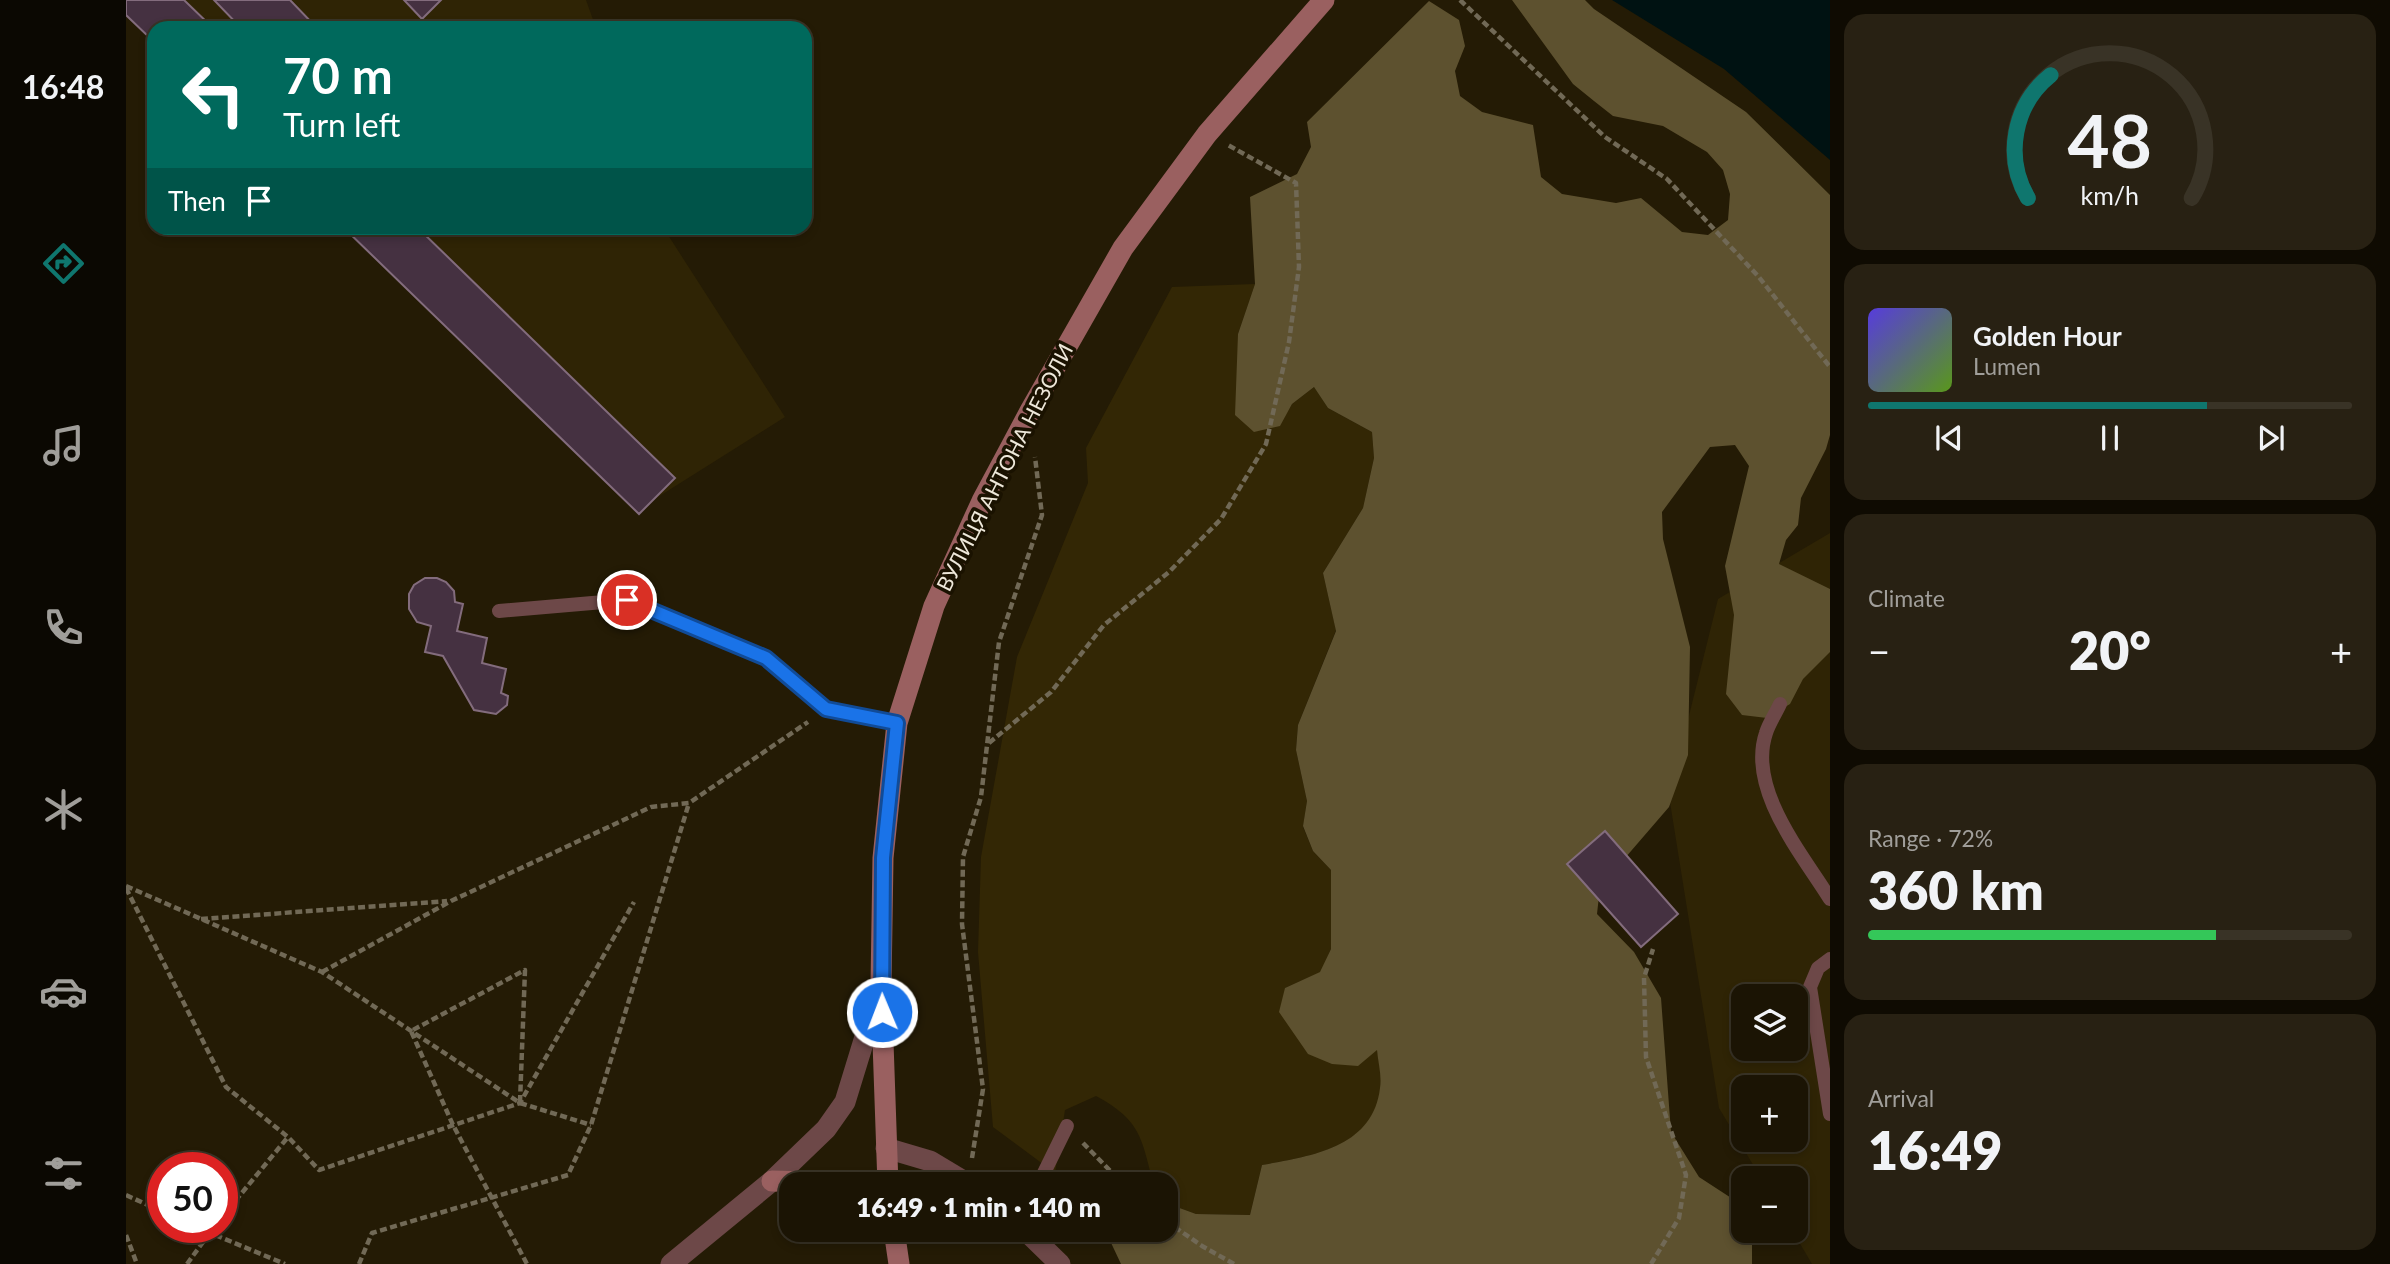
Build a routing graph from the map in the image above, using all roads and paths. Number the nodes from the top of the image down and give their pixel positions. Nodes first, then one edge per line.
1 (1324, 0) edge
2 (1460, 0) edge
3 (1207, 134) junction
4 (1830, 367) edge
5 (1030, 411) junction
6 (499, 611) dead end
7 (1780, 704) dead end
8 (826, 709) junction
9 (897, 723) junction
10 (988, 744) junction
11 (689, 803) junction
12 (126, 887) edge
13 (1830, 899) edge
14 (451, 901) junction
15 (634, 902) dead end
16 (200, 919) junction
17 (1653, 949) dead end
18 (1830, 960) edge
19 (322, 972) junction
20 (881, 985) junction
21 (411, 1031) junction
22 (520, 1103) junction
23 (1830, 1114) edge
24 (453, 1125) junction
25 (591, 1125) junction
26 (1067, 1126) joint
27 (288, 1137) junction
28 (886, 1148) junction
29 (887, 1172) edge
30 (949, 1172) edge
31 (971, 1172) edge
32 (1044, 1172) edge
33 (1111, 1172) edge
34 (772, 1181) junction
35 (779, 1181) edge
36 (126, 1195) edge
37 (492, 1197) junction
38 (238, 1198) edge
39 (147, 1205) edge
40 (1178, 1229) edge
41 (126, 1235) edge
42 (887, 1242) edge
43 (896, 1242) edge
44 (1040, 1242) edge
45 (202, 1243) edge
46 (234, 1243) edge
47 (898, 1260) edge
48 (137, 1264) edge
49 (187, 1264) edge
50 (285, 1264) edge
51 (359, 1264) edge
52 (527, 1264) edge
53 (671, 1264) edge
54 (1060, 1264) edge
55 (1234, 1264) edge
56 (1651, 1264) edge

1 - 3 main road, ВУЛИЦЯ АНТОНА НЕЗОЛИ
2 - 4 path
3 - 5 main road, ВУЛИЦЯ АНТОНА НЕЗОЛИ
3 - 10 path
5 - 9 main road, ВУЛИЦЯ АНТОНА НЕЗОЛИ
5 - 10 path
6 - 8 lane
7 - 13 lane
8 - 9 lane
8 - 11 path
9 - 20 main road, ВУЛИЦЯ АНТОНА НЕЗОЛИ
10 - 31 path
11 - 14 path
11 - 25 path
12 - 16 path
12 - 27 path
14 - 16 path
14 - 19 path
15 - 22 path
16 - 19 path
17 - 56 path
18 - 23 lane
19 - 21 path
20 - 28 main road, ВУЛИЦЯ АНТОНА НЕЗОЛИ
20 - 34 street
21 - 22 path
21 - 22 path
21 - 24 path
22 - 24 path
22 - 25 path
24 - 27 path
24 - 37 path
25 - 37 path
26 - 32 lane
26 - 33 path
27 - 38 path
28 - 29 main road, ВУЛИЦЯ АНТОНА НЕЗОЛИ
28 - 30 street
34 - 35 main road
34 - 53 street
36 - 39 path
37 - 51 path
37 - 52 path
40 - 55 path
41 - 48 path
42 - 47 main road
43 - 47 main road
44 - 54 street
45 - 49 path
46 - 50 path

